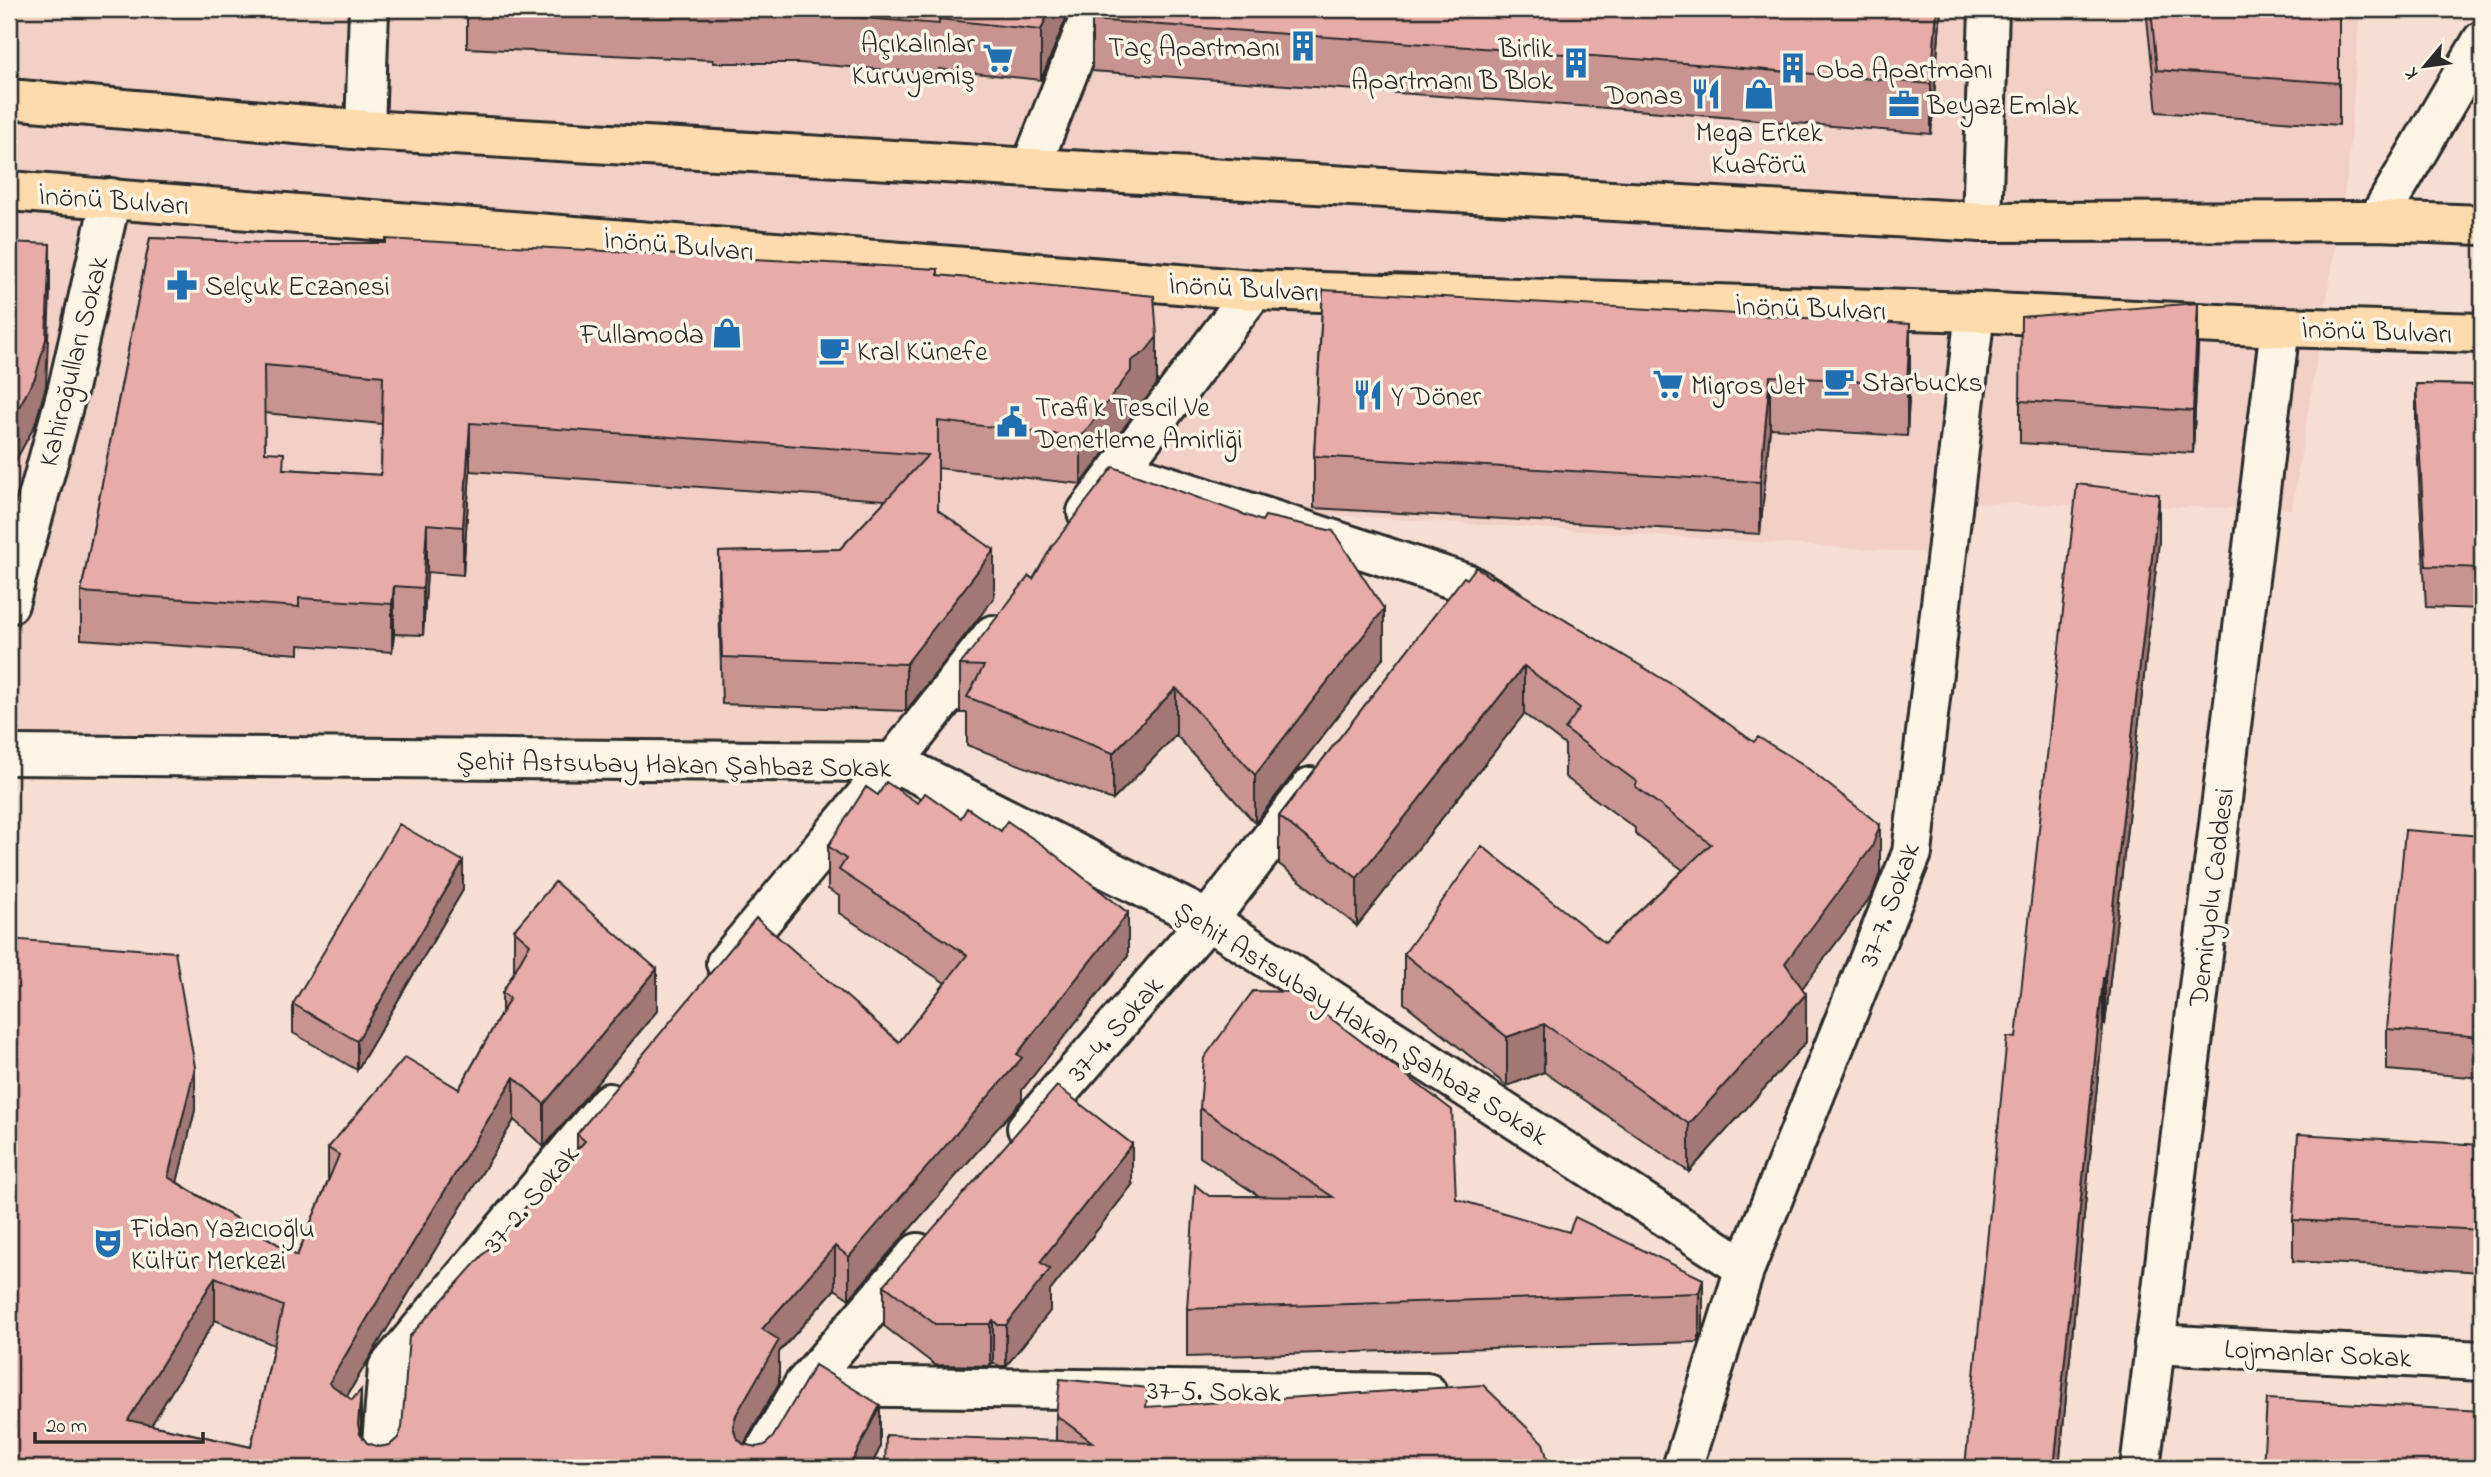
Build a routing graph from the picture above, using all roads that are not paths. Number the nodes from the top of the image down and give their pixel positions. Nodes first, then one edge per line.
1 (369, 9) edge
2 (1093, 9) edge
3 (1989, 9) edge
4 (2482, 41) edge
5 (9, 99) edge
6 (365, 130) junction
7 (1031, 167) junction
8 (9, 191) edge
9 (111, 198) junction
10 (2377, 220) junction
11 (1982, 222) junction
12 (2482, 225) edge
13 (1254, 290) junction
14 (1975, 312) junction
15 (2280, 327) junction
16 (2482, 333) edge
17 (1120, 470) junction
18 (1070, 535) edge
19 (1468, 584) junction
20 (9, 604) edge
21 (1012, 610) edge
22 (1443, 616) edge
23 (1538, 626) edge
24 (9, 755) edge
25 (1334, 757) edge
26 (894, 762) junction
27 (1877, 832) edge
28 (1912, 853) junction
29 (1208, 920) junction
30 (708, 985) edge
31 (628, 1081) edge
32 (1001, 1158) edge
33 (938, 1230) edge
34 (1745, 1268) junction
35 (2154, 1344) junction
36 (2482, 1361) edge
37 (803, 1386) junction
38 (1464, 1393) edge
39 (380, 1468) edge
40 (755, 1468) edge
41 (1682, 1468) edge
42 (2140, 1468) edge

1 - 6 street
2 - 7 street
3 - 11 street
4 - 10 street
5 - 6 main road
6 - 7 main road
7 - 11 main road
8 - 9 main road, İnönü Bulvarı
9 - 13 main road, İnönü Bulvarı
9 - 20 street, Kahiroğulları Sokak
10 - 11 main road
10 - 12 main road
13 - 14 main road, İnönü Bulvarı
13 - 17 street
14 - 15 main road, İnönü Bulvarı
14 - 28 street, 37-7. Sokak
15 - 16 main road, İnönü Bulvarı
15 - 35 street, Demiryolu Caddesi
17 - 18 street
17 - 19 street
19 - 22 street
19 - 23 street
21 - 26 street
24 - 26 street, Şehit Astsubay Hakan Şahbaz Sokak
25 - 29 street, 37-4. Sokak
26 - 29 street, Şehit Astsubay Hakan Şahbaz Sokak
26 - 30 street
27 - 28 street
28 - 34 street, 37-7. Sokak
29 - 32 street, 37-4. Sokak
29 - 34 street, Şehit Astsubay Hakan Şahbaz Sokak
31 - 39 street, 37-2. Sokak
33 - 37 street
34 - 41 street, 37-7. Sokak
35 - 36 street, Lojmanlar Sokak
35 - 42 street, Demiryolu Caddesi
37 - 38 street, 37-5. Sokak
37 - 40 street

